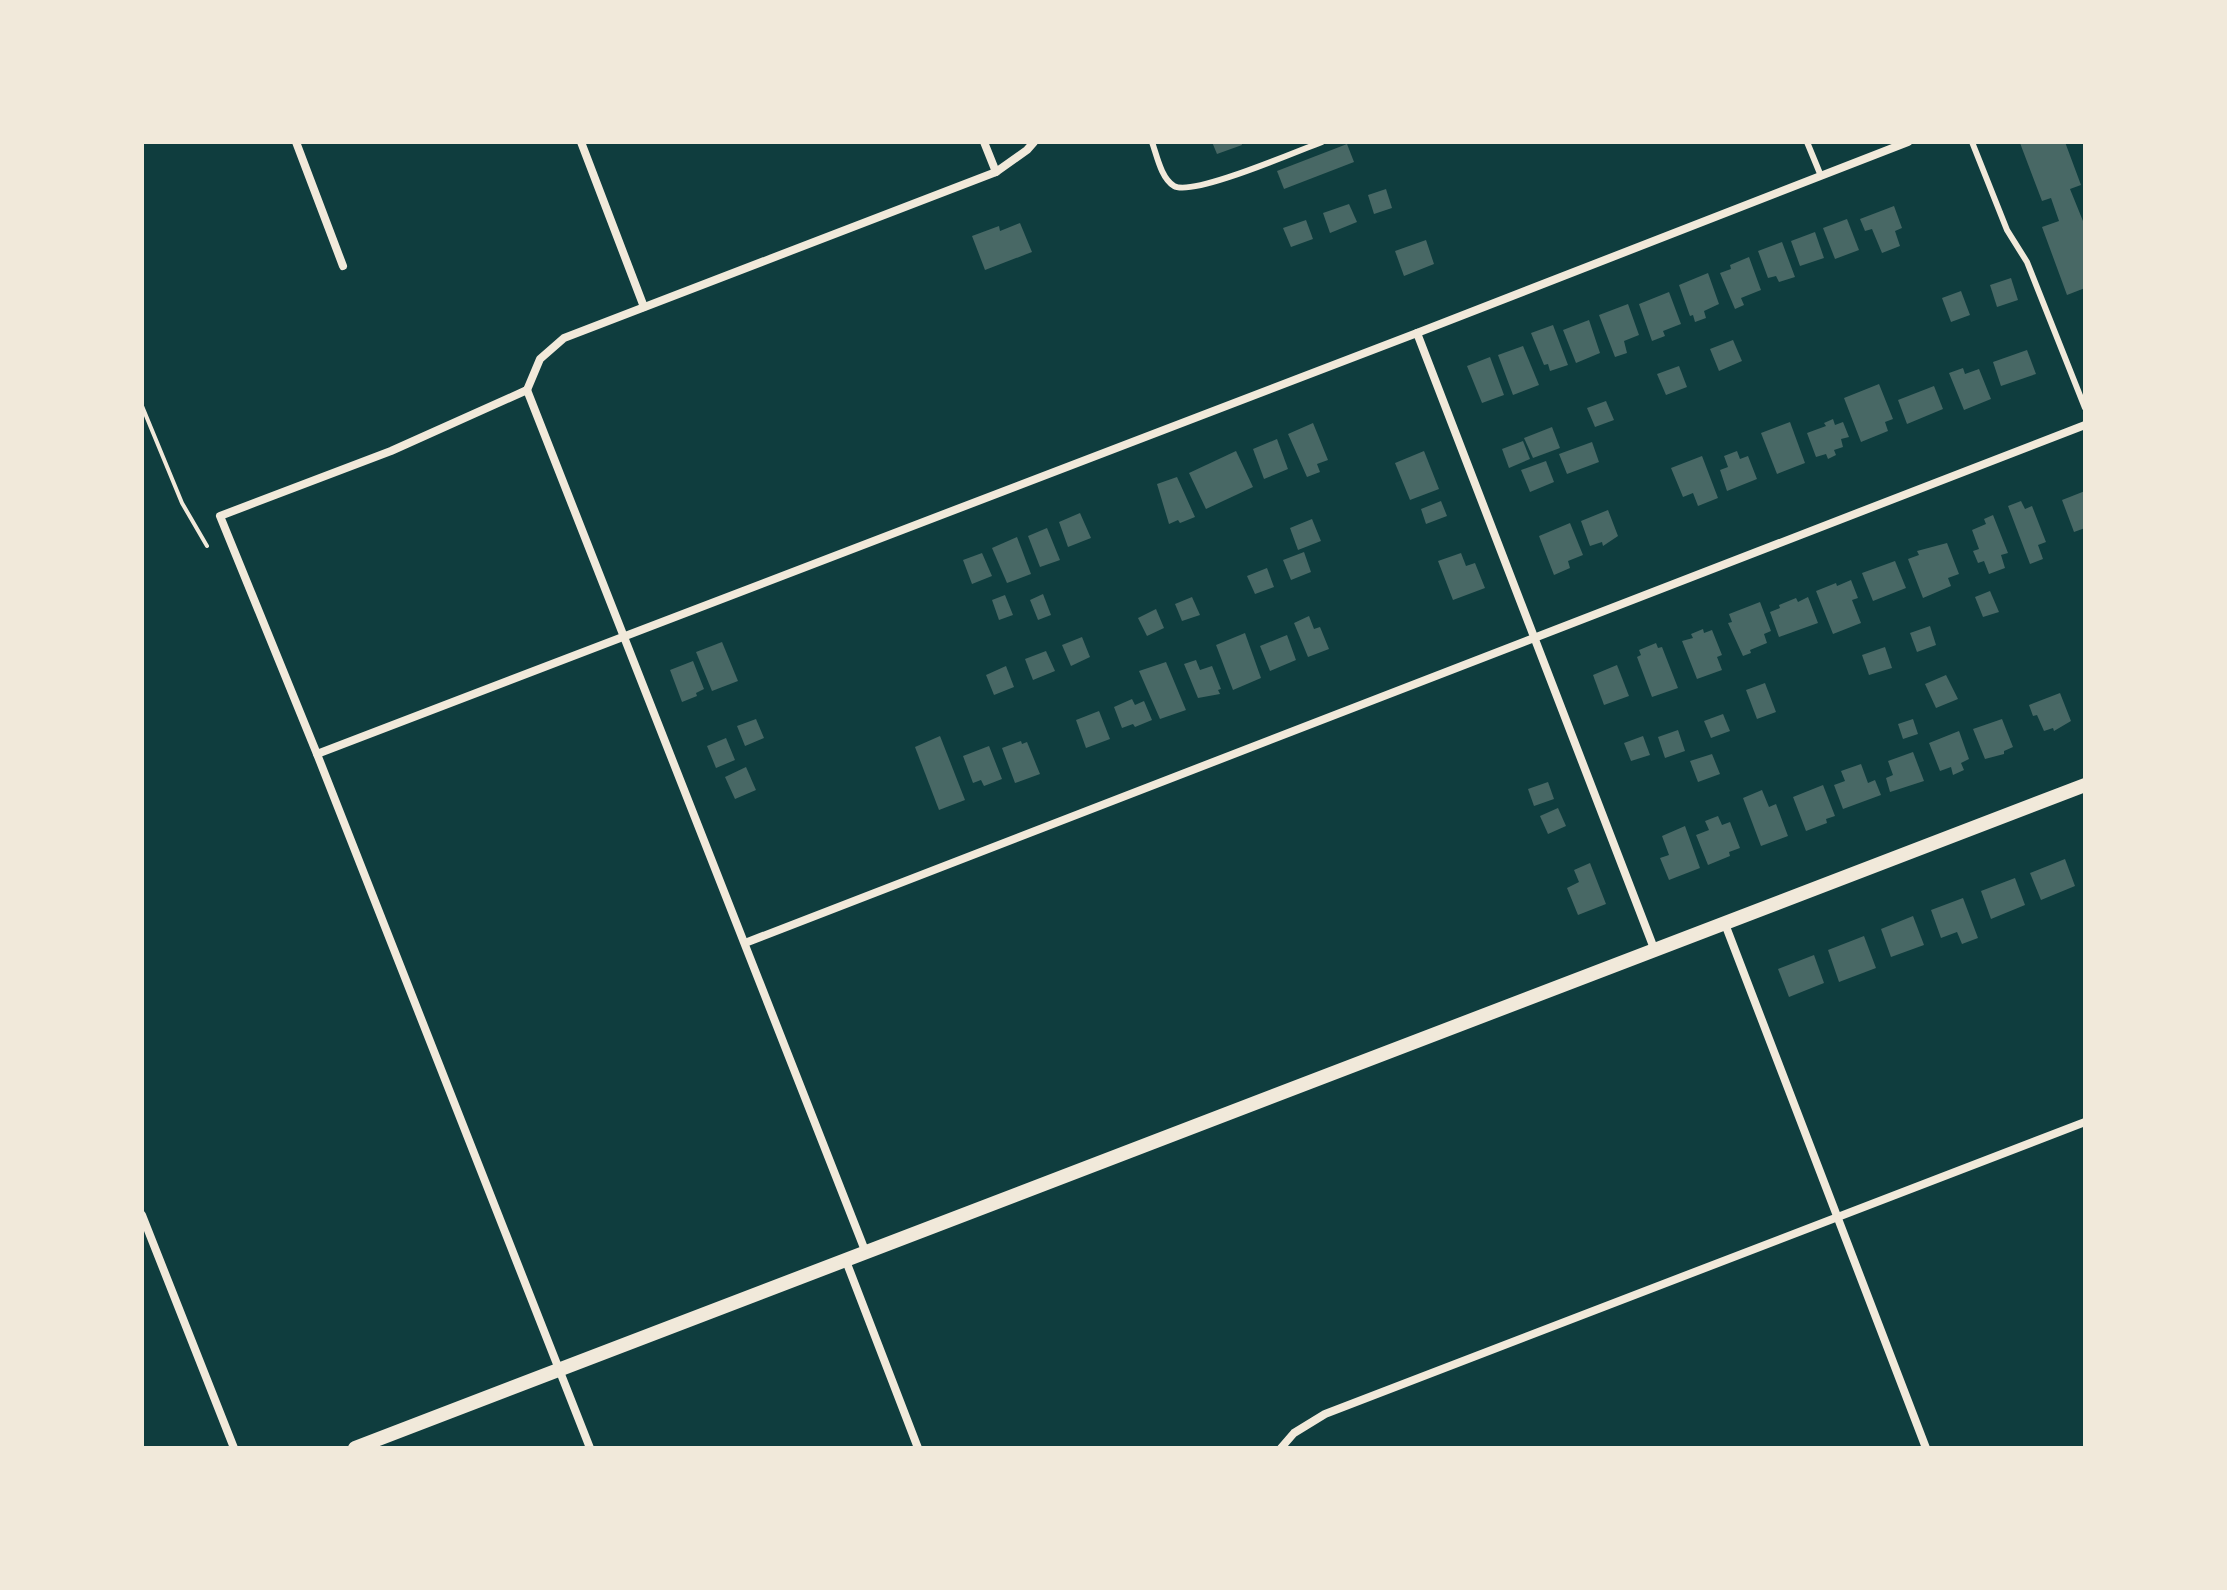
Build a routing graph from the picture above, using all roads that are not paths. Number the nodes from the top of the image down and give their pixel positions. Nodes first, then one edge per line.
1 (296, 142) edge
2 (984, 142) edge
3 (1034, 142) edge
4 (1152, 142) edge
5 (1322, 142) edge
6 (1807, 142) edge
7 (1908, 142) edge
8 (1972, 142) edge
9 (582, 145) edge
10 (996, 172) junction
11 (1821, 176) junction
12 (343, 266) dead end
13 (644, 307) junction
14 (1417, 333) junction
15 (527, 390) junction
16 (2085, 408) edge
17 (2085, 425) edge
18 (624, 636) junction
19 (1534, 639) junction
20 (317, 754) junction
21 (2085, 785) edge
22 (1725, 924) junction
23 (745, 943) junction
24 (1655, 951) junction
25 (2085, 1122) edge
26 (142, 1215) edge
27 (1837, 1217) junction
28 (866, 1253) junction
29 (846, 1261) junction
30 (560, 1370) junction
31 (234, 1448) edge
32 (355, 1448) edge
33 (590, 1448) edge
34 (918, 1448) edge
35 (1281, 1448) edge
36 (1926, 1448) edge

1 - 12 street
2 - 10 street
3 - 10 street
4 - 5 lane
6 - 11 lane
7 - 11 street
8 - 16 lane
9 - 13 street
10 - 13 street
11 - 14 street
13 - 15 street
14 - 18 street
14 - 19 street
15 - 18 street
15 - 20 street
17 - 19 street
18 - 20 street
18 - 23 street
19 - 23 street
19 - 24 street
20 - 30 street
21 - 22 street
22 - 24 street
22 - 27 street
23 - 28 street
24 - 28 street
25 - 27 street
26 - 31 street
27 - 35 street
27 - 36 street
28 - 29 street
29 - 30 street
29 - 34 street
30 - 32 street
30 - 33 street

